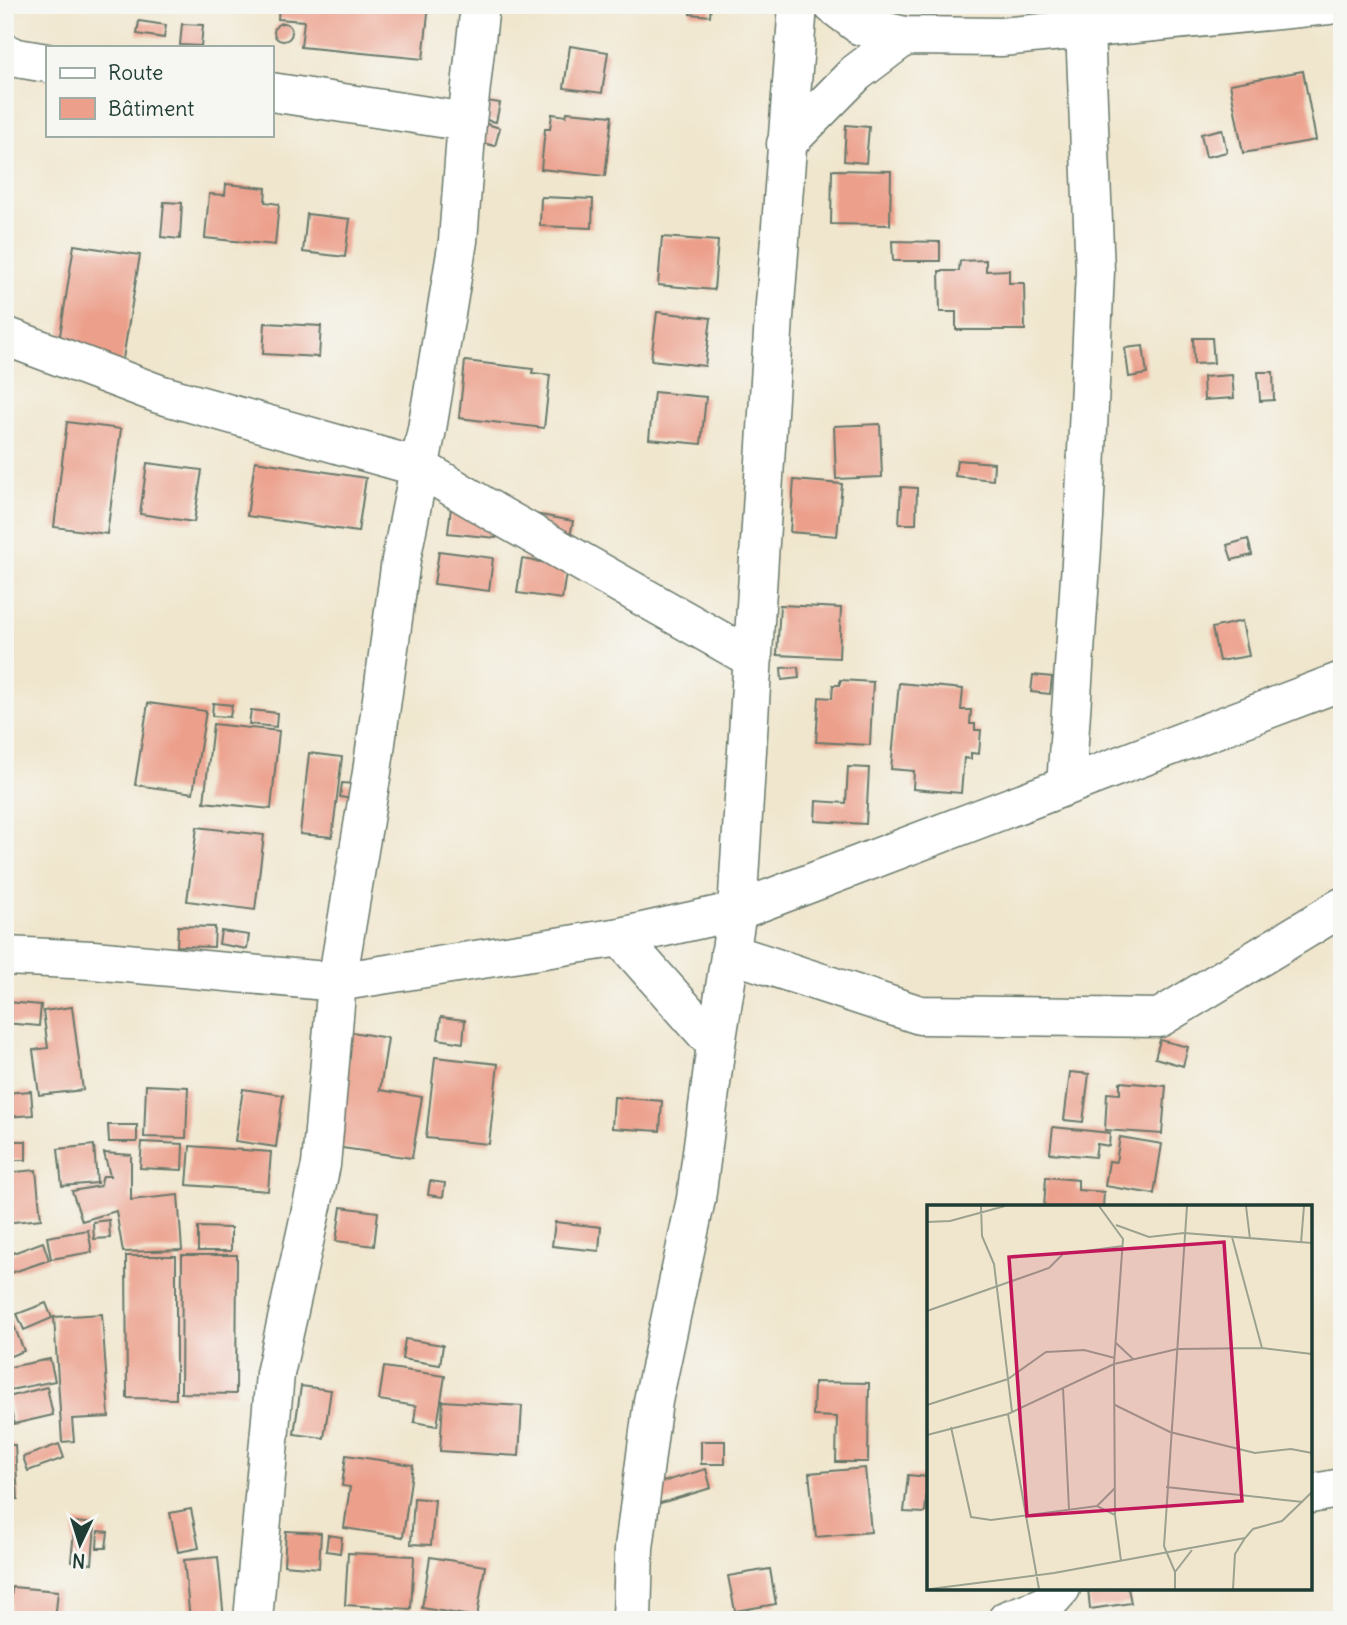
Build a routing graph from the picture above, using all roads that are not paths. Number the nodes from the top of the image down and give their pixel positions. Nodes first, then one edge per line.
1 (480, 5) edge
2 (798, 5) edge
3 (833, 5) edge
4 (1329, 5) edge
5 (1085, 29) junction
6 (905, 36) junction
7 (5, 53) edge
8 (46, 63) edge
9 (273, 92) edge
10 (467, 122) junction
11 (786, 144) junction
12 (5, 336) edge
13 (419, 467) junction
14 (753, 659) junction
15 (1342, 681) edge
16 (1066, 786) junction
17 (1342, 907) edge
18 (737, 911) junction
19 (620, 937) junction
20 (730, 953) junction
21 (5, 956) edge
22 (337, 982) junction
23 (716, 1045) junction
24 (1342, 1488) edge
25 (1312, 1494) edge
26 (1059, 1590) edge
27 (253, 1620) edge
28 (632, 1620) edge
29 (1007, 1620) edge

1 - 10 street
2 - 11 street
3 - 6 street
4 - 5 street
5 - 6 street
5 - 16 street
6 - 11 street
7 - 8 street
9 - 10 street
10 - 13 street
11 - 14 street
12 - 13 street
13 - 14 street
13 - 22 street
14 - 18 street
15 - 16 street
16 - 18 street
17 - 20 street
18 - 19 street
18 - 20 street
19 - 22 street
19 - 23 street
20 - 23 street
21 - 22 street
22 - 27 street
23 - 28 street
24 - 25 street
26 - 29 street

